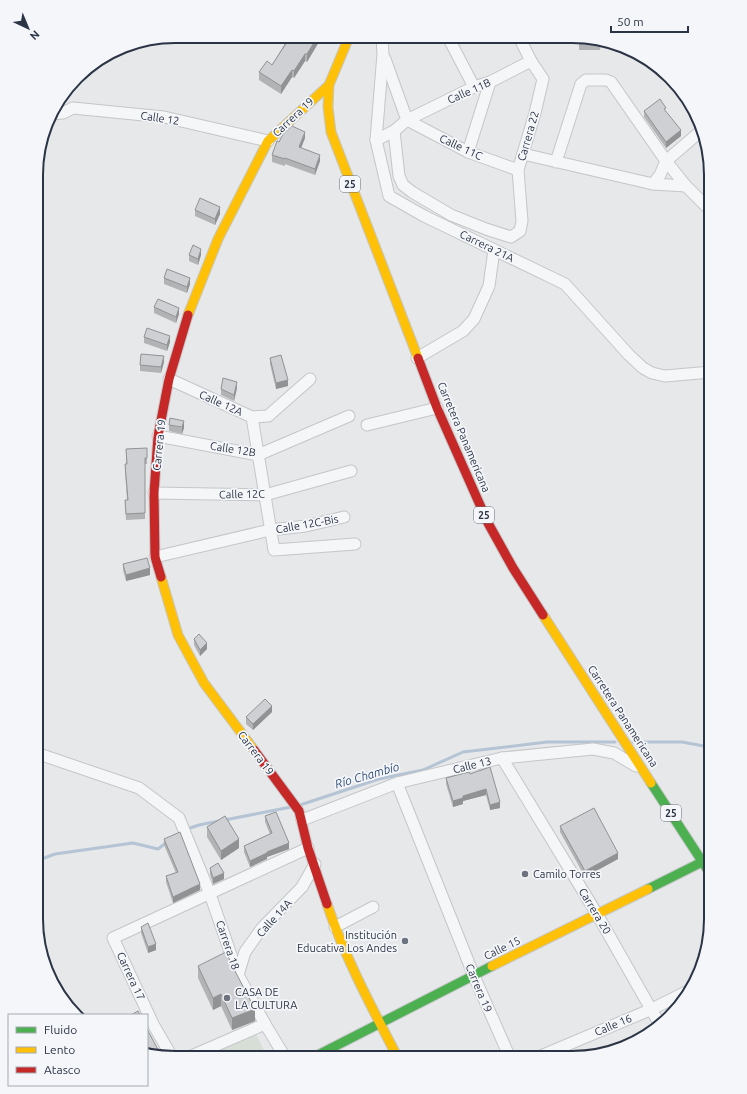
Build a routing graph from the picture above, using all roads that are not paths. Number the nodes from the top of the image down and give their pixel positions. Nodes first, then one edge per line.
1 (346, 43) edge
2 (382, 43) edge
3 (451, 43) edge
4 (522, 43) edge
5 (383, 54) junction
6 (531, 62) junction
7 (490, 82) junction
8 (329, 85) junction
9 (474, 87) junction
10 (60, 112) edge
11 (407, 120) junction
12 (394, 131) junction
13 (697, 134) edge
14 (376, 140) junction
15 (268, 141) junction
16 (468, 152) junction
17 (523, 154) junction
18 (556, 162) junction
19 (666, 162) junction
20 (518, 170) junction
21 (654, 184) junction
22 (686, 186) junction
23 (704, 204) edge
24 (494, 250) junction
25 (417, 358) junction
26 (704, 373) edge
27 (169, 379) junction
28 (310, 379) dead end
29 (437, 408) junction
30 (349, 416) dead end
31 (252, 417) junction
32 (367, 425) dead end
33 (158, 436) junction
34 (258, 455) junction
35 (351, 471) dead end
36 (154, 493) junction
37 (265, 495) junction
38 (344, 517) dead end
39 (270, 530) junction
40 (355, 544) dead end
41 (155, 557) junction
42 (43, 755) edge
43 (502, 758) junction
44 (643, 770) junction
45 (397, 783) junction
46 (301, 816) junction
47 (308, 848) junction
48 (704, 856) edge
49 (704, 860) edge
50 (315, 864) junction
51 (210, 894) junction
52 (373, 907) dead end
53 (597, 914) junction
54 (335, 927) junction
55 (238, 975) junction
56 (474, 976) junction
57 (680, 995) edge
58 (652, 1008) junction
59 (657, 1019) edge
60 (381, 1022) junction
61 (265, 1024) junction
62 (168, 1051) edge
63 (203, 1051) edge
64 (281, 1051) edge
65 (325, 1051) edge
66 (395, 1051) edge
67 (507, 1051) edge
68 (552, 1051) edge

1 - 8 main road, Carretera Panamericana / 25
2 - 5 street, Carrera 21A
3 - 9 street
4 - 6 street
5 - 11 street
5 - 14 street, Carrera 21A
6 - 7 street, Calle 11B
6 - 17 street, Carrera 22
7 - 9 street, Calle 11B
7 - 16 street
8 - 15 main road, Carrera 19
8 - 25 main road, Carretera Panamericana / 25
9 - 11 street, Calle 11B
10 - 15 street, Calle 12
11 - 12 street, Calle 11B
11 - 16 street, Calle 11C
12 - 14 street, Calle 11B
12 - 20 street, Carrera 22
13 - 19 street
14 - 24 street, Carrera 21A
15 - 27 main road, Carrera 19
16 - 20 street, Calle 11C
17 - 18 street
17 - 20 street, Carrera 22
18 - 19 street
18 - 21 street
19 - 21 street
19 - 22 street
21 - 22 street
22 - 23 street
24 - 25 street
24 - 26 street, Carrera 21A
25 - 29 main road, Carretera Panamericana / 25
27 - 31 street, Calle 12A
27 - 33 main road, Carrera 19
28 - 31 street, Calle 12A
29 - 32 street
29 - 44 main road, Carretera Panamericana / 25
30 - 34 street, Calle 12B
31 - 34 street
33 - 34 street, Calle 12B
33 - 36 main road, Carrera 19
34 - 37 street
35 - 37 street, Calle 12C
36 - 37 street, Calle 12C
36 - 41 main road, Carrera 19
37 - 39 street
38 - 39 street, Calle 12C-Bis
39 - 40 street
39 - 41 street, Calle 12C-Bis
41 - 46 main road, Carrera 19
42 - 51 street, Carrera 18
43 - 44 street, Calle 13
43 - 45 street, Calle 13
43 - 53 street, Carrera 20
44 - 48 main road, Carretera Panamericana / 25
45 - 46 street, Calle 13
45 - 56 street, Carrera 19
46 - 47 main road
47 - 50 main road
47 - 51 street
49 - 53 main road, Calle 15
50 - 54 main road
50 - 55 street, Calle 14A
51 - 55 street, Carrera 18
51 - 62 street, Carrera 17
52 - 54 street
53 - 56 main road, Calle 15
53 - 58 street, Carrera 20
54 - 60 main road
55 - 61 street, Carrera 18
56 - 60 main road, Calle 15
56 - 67 street, Carrera 19
57 - 58 street, Calle 16
58 - 59 street, Carrera 20
58 - 68 street, Calle 16
60 - 65 main road, Calle 15
60 - 66 main road
61 - 63 street
61 - 64 street, Carrera 18

